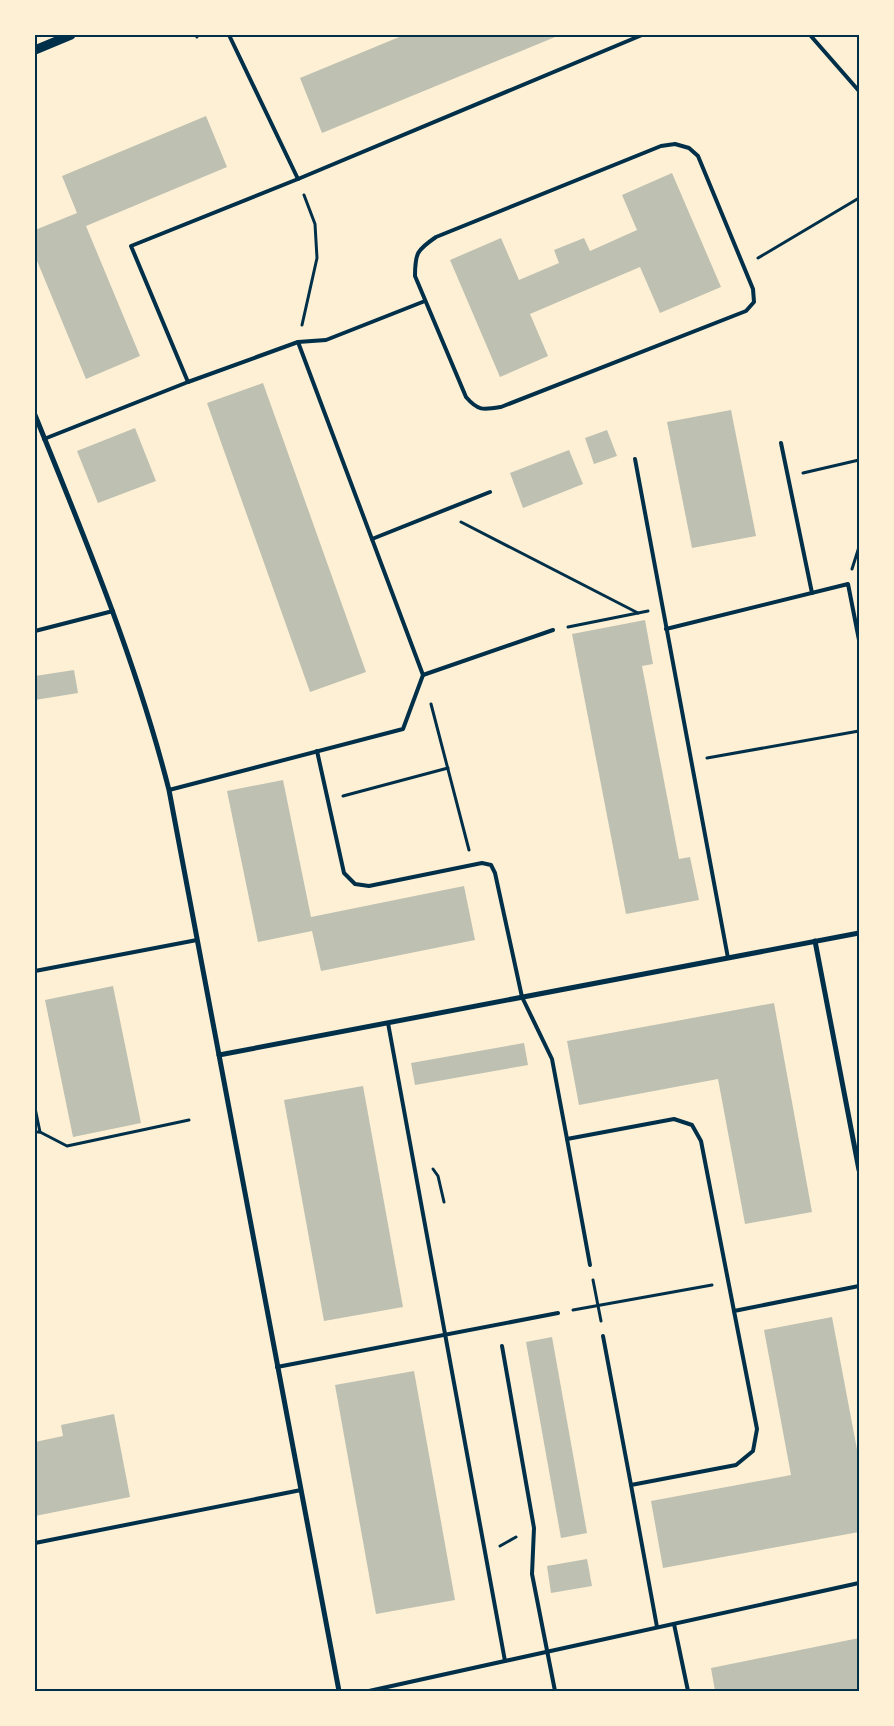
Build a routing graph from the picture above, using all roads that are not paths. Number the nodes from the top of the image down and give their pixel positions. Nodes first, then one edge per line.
1 (71, 35) edge
2 (229, 35) edge
3 (642, 35) edge
4 (810, 35) edge
5 (35, 50) edge
6 (859, 91) edge
7 (298, 179) junction
8 (425, 301) junction
9 (298, 342) junction
10 (188, 382) junction
11 (35, 415) edge
12 (44, 439) junction
13 (781, 443) dead end
14 (635, 459) dead end
15 (490, 492) dead end
16 (372, 540) junction
17 (812, 593) junction
18 (113, 611) junction
19 (666, 629) junction
20 (553, 630) road end
21 (35, 631) edge
22 (859, 640) edge
23 (424, 675) junction
24 (317, 751) junction
25 (169, 790) junction
26 (859, 933) edge
27 (197, 940) junction
28 (815, 941) junction
29 (728, 958) junction
30 (35, 971) edge
31 (522, 997) junction
32 (388, 1023) junction
33 (219, 1055) junction
34 (567, 1139) junction
35 (859, 1170) edge
36 (590, 1265) road end
37 (859, 1286) edge
38 (734, 1310) junction
39 (558, 1313) road end
40 (446, 1336) junction
41 (603, 1336) road end
42 (502, 1346) dead end
43 (277, 1367) junction
44 (631, 1485) junction
45 (301, 1490) junction
46 (35, 1542) edge
47 (859, 1583) edge
48 (674, 1624) junction
49 (657, 1627) junction
50 (547, 1652) junction
51 (505, 1661) junction
52 (339, 1691) edge
53 (369, 1691) edge
54 (555, 1691) edge
55 (688, 1691) edge

1 - 5 street
2 - 7 lane
3 - 7 lane
4 - 6 lane
7 - 10 lane
8 - 8 lane
8 - 9 lane
9 - 10 lane
9 - 16 lane
10 - 12 lane
11 - 12 street
12 - 18 street
13 - 17 lane
14 - 19 lane
15 - 16 lane
16 - 23 lane
17 - 19 lane
17 - 22 lane
18 - 21 lane
18 - 25 street
19 - 29 lane
20 - 23 lane
23 - 24 lane
24 - 25 lane
24 - 31 lane
25 - 27 street
26 - 28 street
27 - 30 lane
27 - 33 street
28 - 29 street
28 - 35 street
29 - 31 street
31 - 32 street
31 - 34 lane
32 - 33 street
32 - 40 lane
33 - 43 street
34 - 36 lane
34 - 38 lane
37 - 38 lane
38 - 44 lane
39 - 40 lane
40 - 43 lane
40 - 51 lane
41 - 44 lane
42 - 50 lane
43 - 45 street
44 - 49 lane
45 - 46 lane
45 - 52 street
47 - 48 lane
48 - 49 lane
48 - 55 lane
49 - 50 lane
50 - 51 lane
50 - 54 lane
51 - 53 lane

